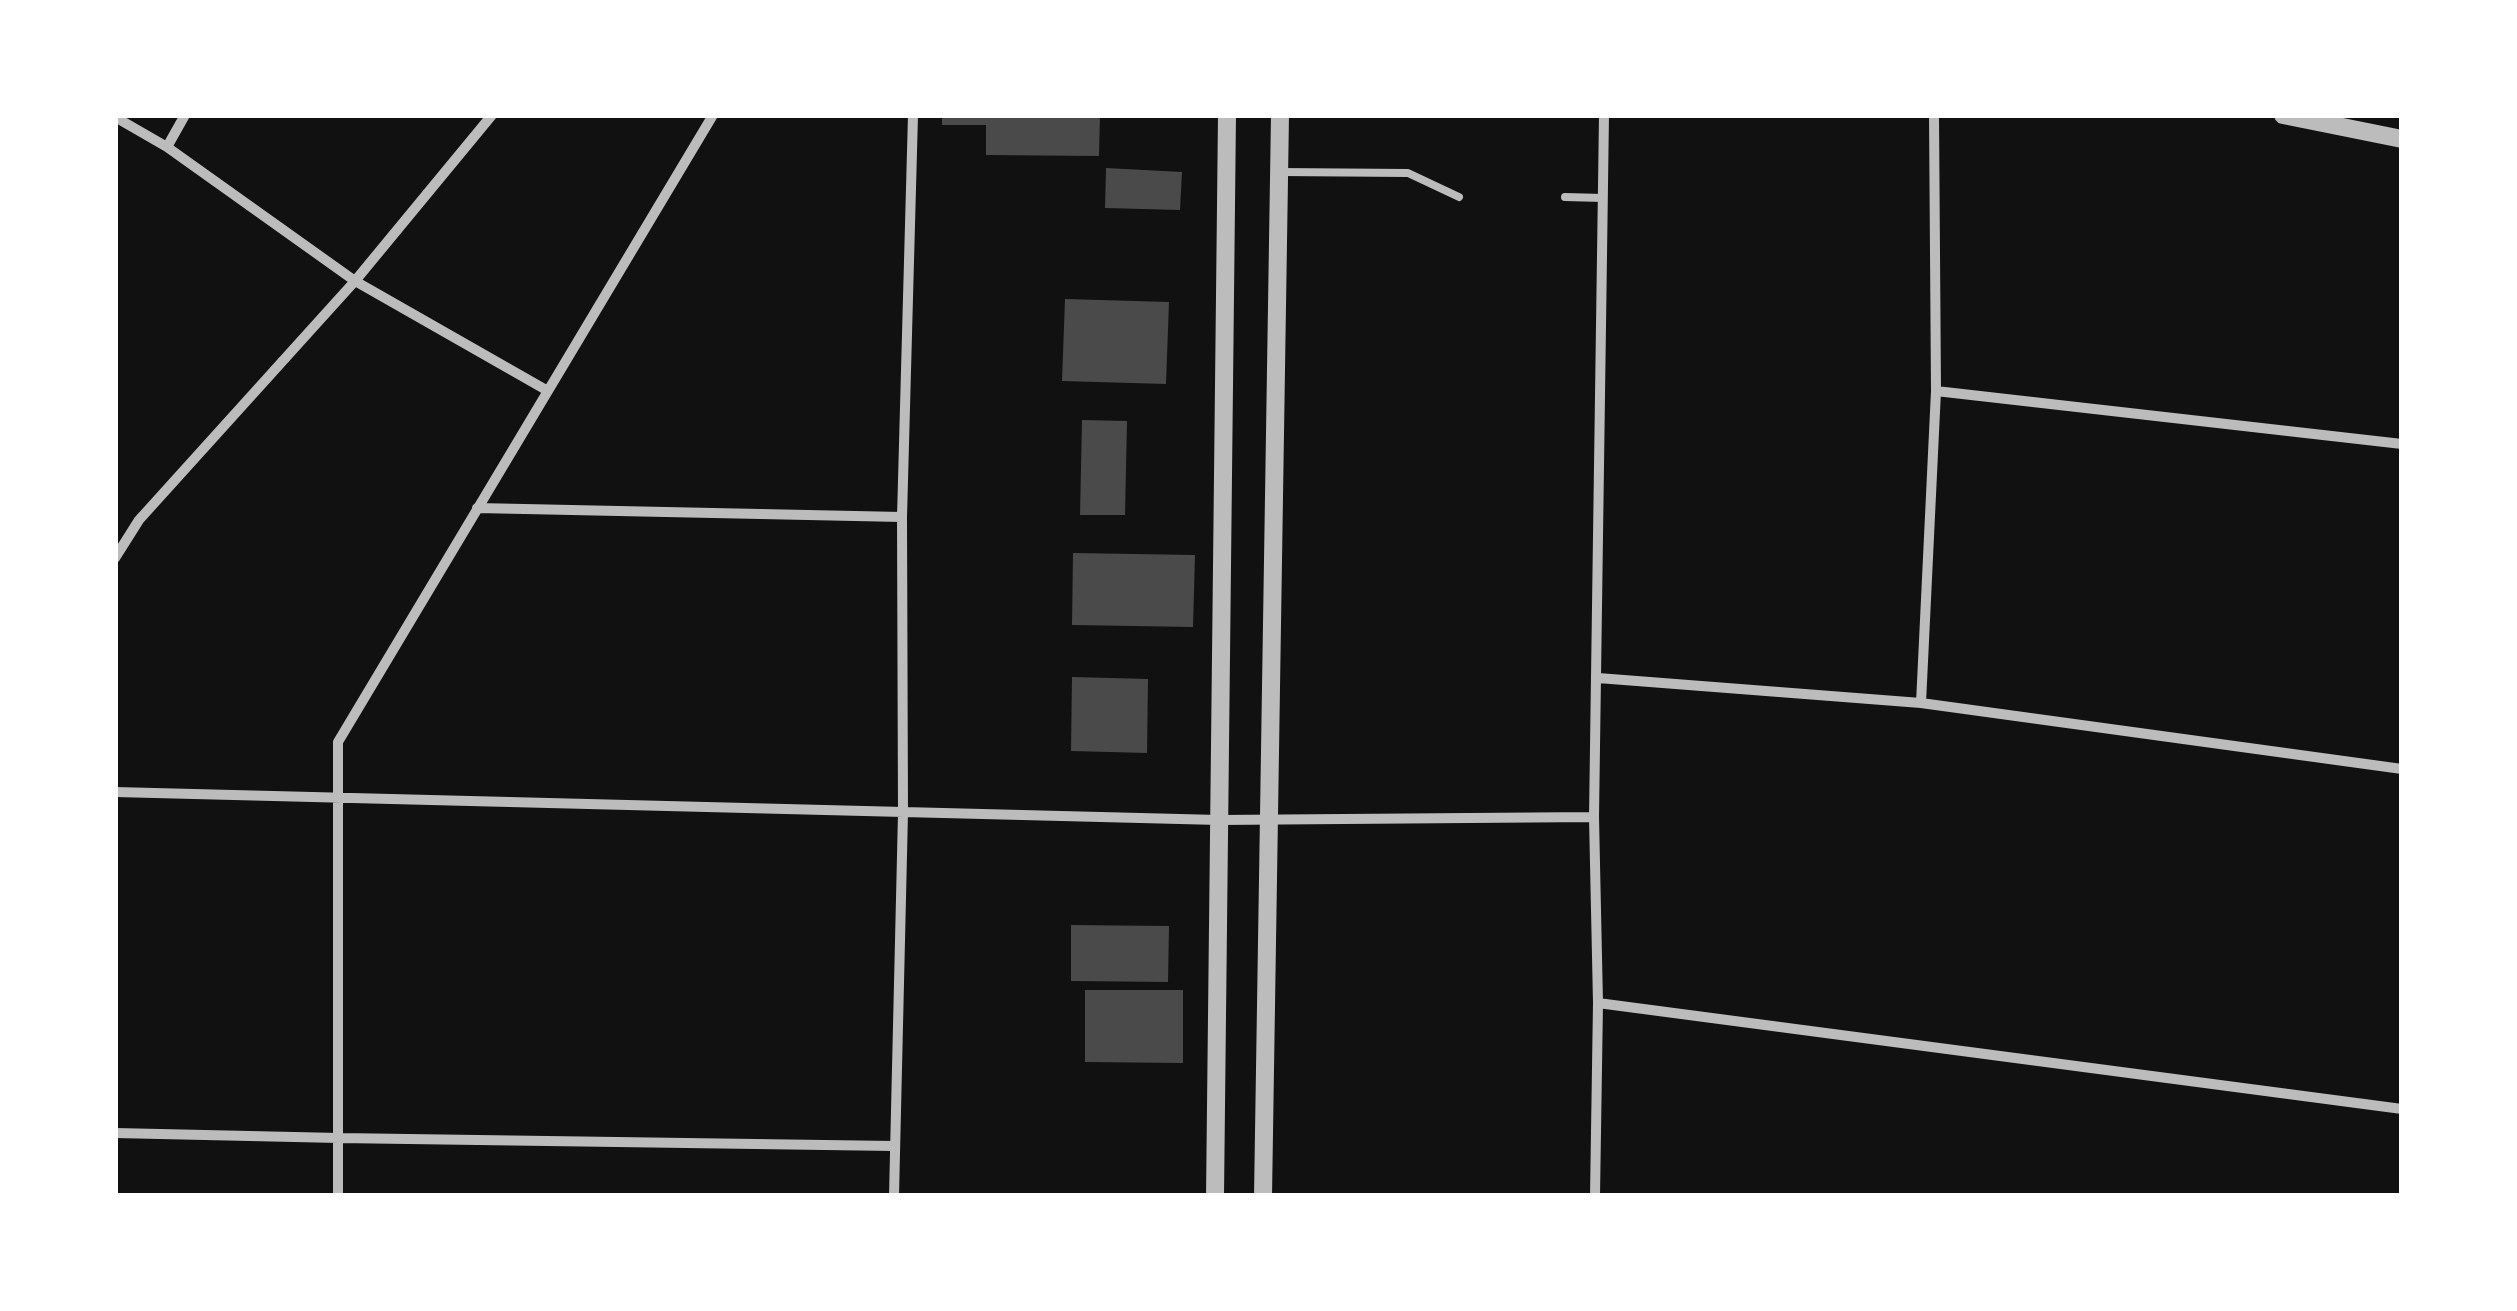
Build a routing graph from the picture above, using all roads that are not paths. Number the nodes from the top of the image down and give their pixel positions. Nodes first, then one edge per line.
1 (186, 115) edge
2 (492, 115) edge
3 (713, 115) edge
4 (913, 115) edge
5 (1227, 115) edge
6 (1280, 115) edge
7 (1604, 115) edge
8 (1934, 115) edge
9 (2284, 115) edge
10 (115, 117) edge
11 (2402, 140) edge
12 (167, 146) junction
13 (1279, 172) junction
14 (1460, 197) dead end
15 (1565, 197) dead end
16 (1603, 198) junction
17 (355, 281) junction
18 (548, 391) junction
19 (1936, 392) junction
20 (2402, 444) edge
21 (478, 508) junction
22 (902, 517) junction
23 (115, 558) edge
24 (1598, 678) junction
25 (1922, 703) junction
26 (2402, 769) edge
27 (115, 792) edge
28 (338, 800) junction
29 (903, 813) junction
30 (1594, 817) junction
31 (1219, 820) junction
32 (1270, 821) junction
33 (1598, 1003) junction
34 (2402, 1108) edge
35 (115, 1132) edge
36 (339, 1138) junction
37 (894, 1146) junction
38 (338, 1196) edge
39 (894, 1196) edge
40 (1215, 1196) edge
41 (1263, 1196) edge
42 (1595, 1196) edge

1 - 12 street
2 - 17 street
3 - 18 street
4 - 22 street
5 - 31 street
6 - 13 street
7 - 16 street
8 - 19 street
9 - 11 street
10 - 12 street
12 - 17 street
13 - 14 lane
13 - 32 street
15 - 16 lane
16 - 24 street
17 - 18 street
17 - 23 street
18 - 21 street
19 - 20 street
19 - 25 street
21 - 22 street
21 - 28 street
22 - 29 street
24 - 25 street
24 - 30 street
25 - 26 street
27 - 28 street
28 - 29 street
28 - 36 street
29 - 31 street
29 - 37 street
30 - 32 street
30 - 33 street
31 - 32 street
31 - 40 street
32 - 41 street
33 - 34 street
33 - 42 street
35 - 36 street
36 - 37 street
36 - 38 street
37 - 39 street

